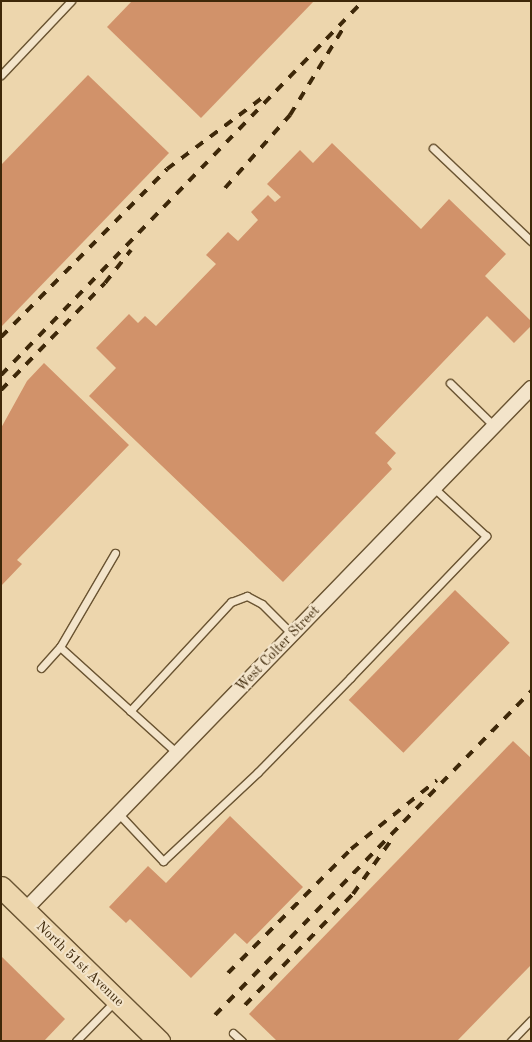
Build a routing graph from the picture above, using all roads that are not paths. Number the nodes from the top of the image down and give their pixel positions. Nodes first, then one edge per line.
1 (71, 1) edge
2 (1, 75) edge
3 (432, 148) dead end
4 (531, 242) edge
5 (450, 383) dead end
6 (531, 388) edge
7 (494, 426) junction
8 (434, 488) junction
9 (115, 553) dead end
10 (292, 634) junction
11 (60, 648) junction
12 (41, 668) dead end
13 (130, 711) junction
14 (177, 753) junction
15 (118, 813) junction
16 (1, 887) edge
17 (25, 910) junction
18 (116, 999) junction
19 (531, 1020) edge
20 (233, 1032) dead end
21 (76, 1041) edge
22 (159, 1041) edge
23 (242, 1041) edge
24 (511, 1041) edge

1 - 2 lane
3 - 4 lane
5 - 7 lane
6 - 7 street, West Colter Street
7 - 8 street, West Colter Street
8 - 10 street, West Colter Street
8 - 15 lane
9 - 11 lane
10 - 13 lane
10 - 14 street, West Colter Street
11 - 12 lane
11 - 13 lane
13 - 14 lane
14 - 15 street, West Colter Street
15 - 17 street, West Colter Street
16 - 17 main road, North 51st Avenue
17 - 18 main road, North 51st Avenue
18 - 21 lane
18 - 22 main road, North 51st Avenue
19 - 24 lane
20 - 23 lane

